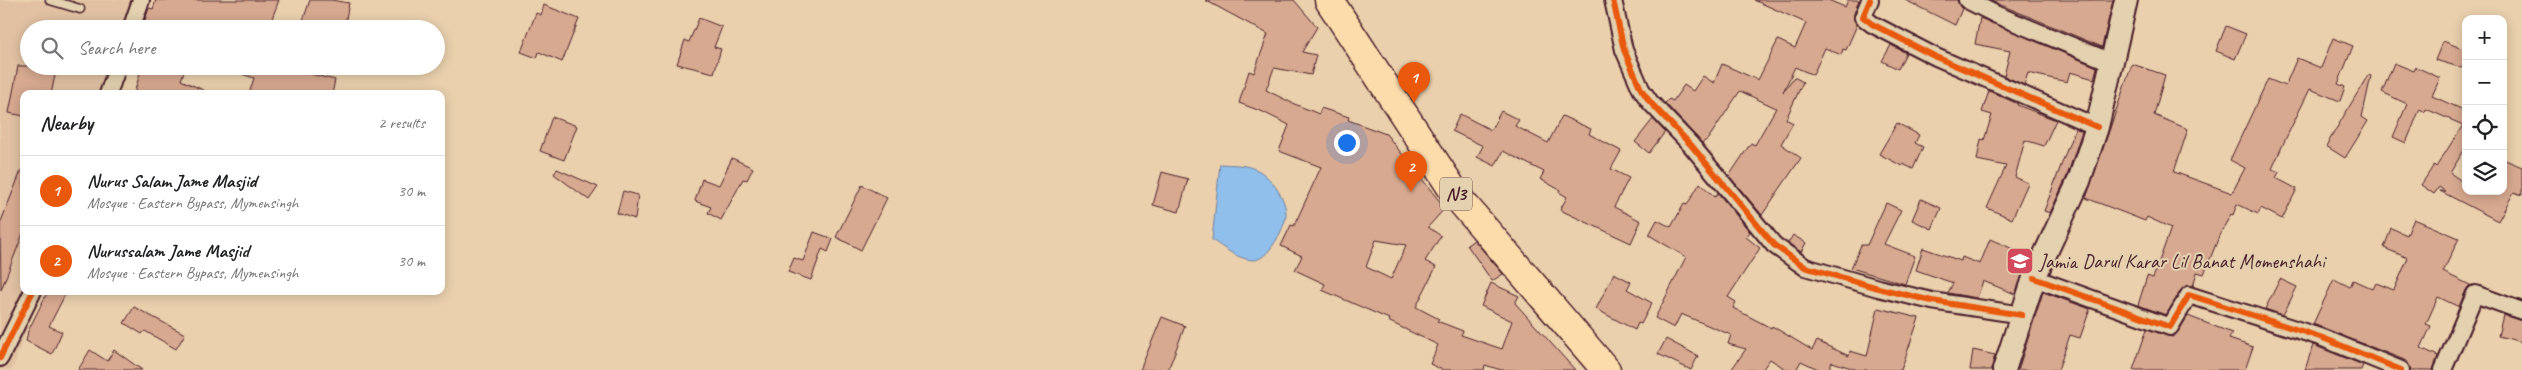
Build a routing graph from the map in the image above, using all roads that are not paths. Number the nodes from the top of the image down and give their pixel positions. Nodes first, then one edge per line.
1 (50, 0) edge
2 (140, 0) edge
3 (1329, 0) edge
4 (1613, 0) edge
5 (1870, 0) edge
6 (1967, 0) edge
7 (2126, 0) edge
8 (80, 9) dead end
9 (134, 20) edge
10 (2111, 62) junction
11 (115, 75) edge
12 (109, 90) edge
13 (2097, 127) junction
14 (2034, 278) junction
15 (31, 295) edge
16 (2522, 311) edge
17 (2022, 315) junction
18 (0, 358) edge
19 (1606, 370) edge
20 (2004, 370) edge
21 (2401, 370) edge
22 (2443, 370) edge

1 - 8 lane
2 - 9 street
3 - 19 highway, N3
4 - 17 street
5 - 13 street
6 - 10 street
7 - 10 street
10 - 13 street
11 - 12 street
13 - 14 street
14 - 17 street
14 - 21 street
15 - 18 street
16 - 22 street
17 - 20 street

